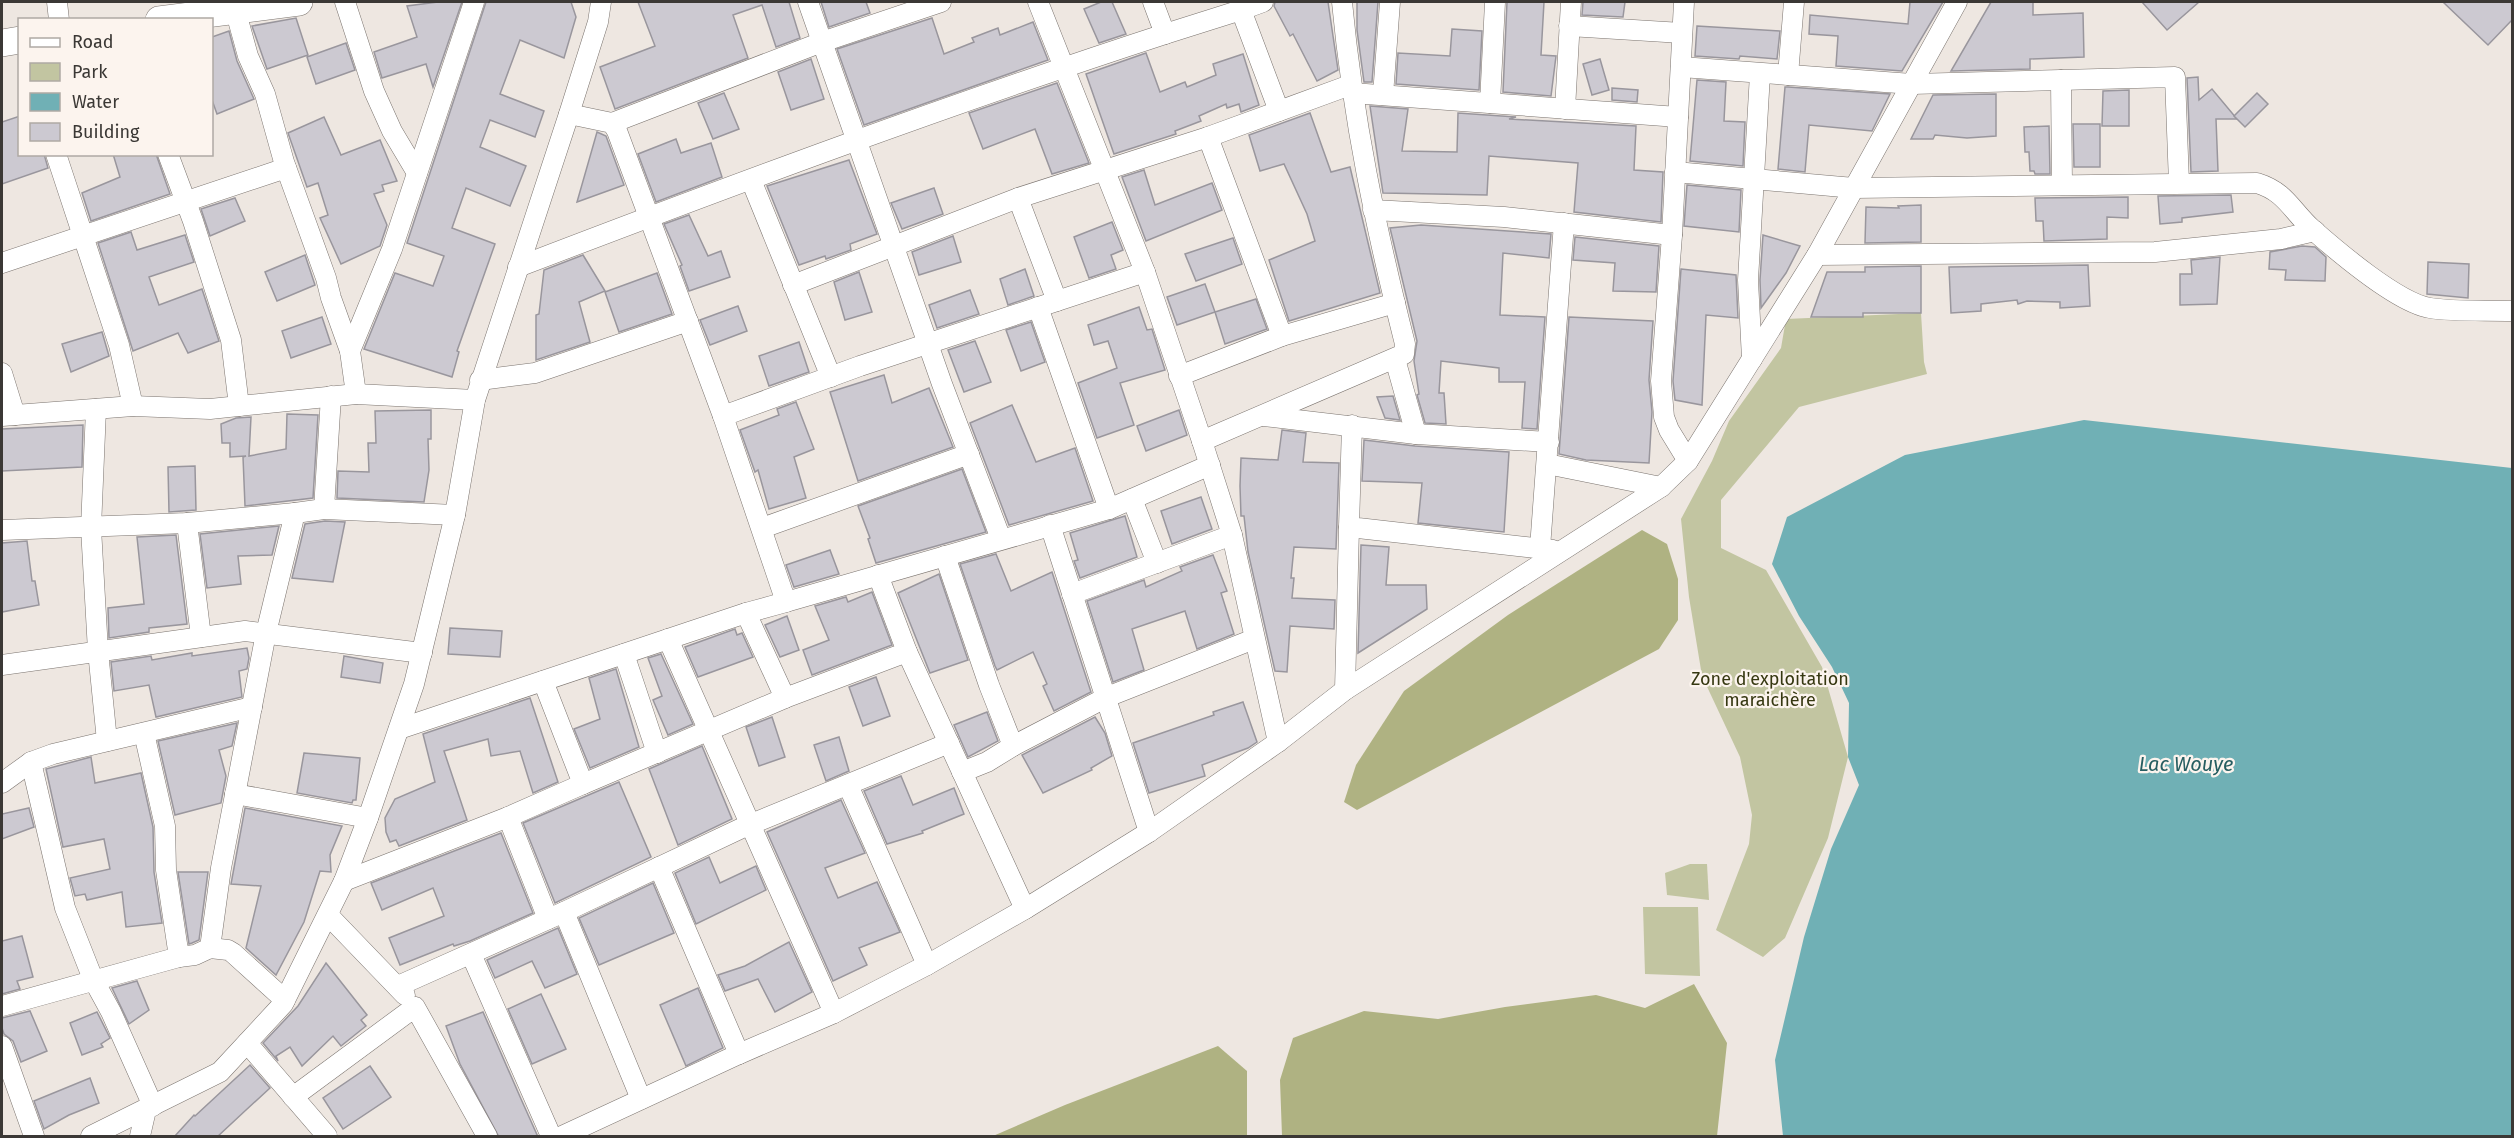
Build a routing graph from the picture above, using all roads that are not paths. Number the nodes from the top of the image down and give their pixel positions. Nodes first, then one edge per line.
1 (57, 2) edge
2 (299, 2) edge
3 (345, 2) edge
4 (474, 2) edge
5 (601, 2) edge
6 (808, 2) edge
7 (941, 2) edge
8 (1038, 2) edge
9 (1153, 2) edge
10 (1263, 2) edge
11 (1342, 2) edge
12 (1390, 2) edge
13 (1495, 2) edge
14 (1571, 2) edge
15 (1684, 2) edge
16 (1794, 2) edge
17 (1957, 2) edge
18 (235, 9) junction
19 (1241, 10) junction
20 (168, 13) edge
21 (59, 18) edge
22 (1569, 26) junction
23 (1682, 33) junction
24 (1165, 34) junction
25 (18, 41) edge
26 (822, 42) junction
27 (2, 43) edge
28 (1064, 67) junction
29 (1681, 67) junction
30 (1760, 74) junction
31 (1788, 75) junction
32 (2061, 80) junction
33 (1912, 84) junction
34 (1351, 89) junction
35 (1383, 95) junction
36 (1490, 103) junction
37 (1565, 109) junction
38 (1279, 111) junction
39 (569, 114) junction
40 (1678, 117) junction
41 (612, 123) junction
42 (1208, 137) junction
43 (856, 141) junction
44 (57, 156) edge
45 (169, 156) edge
46 (286, 168) junction
47 (1104, 169) junction
48 (1675, 172) junction
49 (417, 173) junction
50 (1754, 179) junction
51 (751, 180) junction
52 (2179, 183) junction
53 (2062, 185) junction
54 (1854, 188) junction
55 (1018, 198) junction
56 (187, 202) junction
57 (1373, 210) junction
58 (649, 217) junction
59 (1564, 223) junction
60 (2315, 231) junction
61 (82, 234) junction
62 (1672, 235) junction
63 (892, 245) junction
64 (1817, 255) junction
65 (2, 263) edge
66 (518, 267) junction
67 (1145, 272) junction
68 (794, 285) junction
69 (1057, 301) junction
70 (1395, 303) junction
71 (1038, 308) junction
72 (2512, 311) edge
73 (688, 321) junction
74 (1282, 336) junction
75 (928, 344) junction
76 (350, 351) junction
77 (1395, 359) junction
78 (1752, 359) junction
79 (2, 373) edge
80 (1179, 376) junction
81 (831, 377) junction
82 (480, 380) junction
83 (356, 394) junction
84 (331, 396) junction
85 (475, 400) junction
86 (133, 406) junction
87 (239, 406) junction
88 (96, 409) junction
89 (8, 416) edge
90 (723, 416) junction
91 (1261, 416) junction
92 (1352, 425) junction
93 (1416, 434) junction
94 (1202, 441) junction
95 (1549, 442) junction
96 (969, 454) junction
97 (1688, 461) junction
98 (1547, 464) junction
99 (1210, 465) junction
100 (1661, 487) junction
101 (1132, 499) junction
102 (324, 509) junction
103 (1109, 509) junction
104 (295, 513) junction
105 (455, 515) junction
106 (187, 523) junction
107 (1050, 525) junction
108 (1348, 527) junction
109 (91, 528) junction
110 (762, 528) junction
111 (2, 530) edge
112 (1232, 535) junction
113 (1001, 539) junction
114 (1540, 548) junction
115 (1564, 551) junction
116 (945, 555) junction
117 (1157, 563) junction
118 (878, 575) junction
119 (1072, 594) junction
120 (786, 602) junction
121 (746, 613) junction
122 (266, 633) junction
123 (201, 637) junction
124 (668, 639) junction
125 (1254, 639) junction
126 (98, 651) junction
127 (907, 652) junction
128 (422, 653) junction
129 (624, 654) junction
130 (2, 665) edge
131 (543, 681) junction
132 (1345, 690) junction
133 (1107, 697) junction
134 (785, 698) junction
135 (252, 707) junction
136 (399, 729) junction
137 (709, 731) junction
138 (144, 733) junction
139 (107, 741) junction
140 (1278, 742) junction
141 (949, 743) junction
142 (1013, 746) junction
143 (657, 753) junction
144 (31, 762) junction
145 (962, 772) junction
146 (2, 783) edge
147 (584, 784) junction
148 (848, 785) junction
149 (235, 794) junction
150 (508, 817) junction
151 (368, 818) junction
152 (751, 825) junction
153 (1149, 832) junction
154 (659, 867) junction
155 (344, 881) junction
156 (1025, 909) junction
157 (328, 915) junction
158 (556, 916) junction
159 (210, 948) junction
160 (471, 954) junction
161 (179, 957) junction
162 (927, 965) junction
163 (93, 979) junction
164 (398, 986) junction
165 (285, 1000) junction
166 (2, 1006) edge
167 (415, 1007) junction
168 (834, 1013) junction
169 (247, 1043) junction
170 (2, 1046) edge
171 (739, 1054) junction
172 (293, 1098) junction
173 (641, 1099) junction
174 (150, 1108) junction
175 (34, 1137) edge
176 (91, 1137) edge
177 (140, 1137) edge
178 (327, 1137) edge
179 (487, 1137) edge
180 (550, 1137) edge
181 (562, 1137) edge

1 - 21 street
2 - 18 main road
3 - 49 street
4 - 49 street
5 - 39 street
6 - 26 street
7 - 26 street
8 - 28 street
9 - 24 street
10 - 19 street
11 - 34 street
12 - 35 street
13 - 36 street
14 - 22 street
15 - 23 street
16 - 31 street
17 - 33 street
18 - 20 main road
18 - 46 street
19 - 24 street
19 - 38 street
22 - 23 street
22 - 37 street
23 - 29 street
24 - 28 street
25 - 27 main road
26 - 41 street
26 - 43 street
28 - 43 street
28 - 47 street
29 - 30 street
29 - 40 street
30 - 31 street
30 - 50 street
31 - 33 street
32 - 33 street
32 - 52 street
32 - 53 street
33 - 54 street
34 - 35 street
34 - 38 street
34 - 57 street
35 - 36 street
36 - 37 street
37 - 40 street
38 - 42 street
39 - 41 street
39 - 66 street
40 - 48 street
41 - 58 street
42 - 47 street
42 - 74 street
43 - 51 street
43 - 63 street
44 - 61 street
45 - 56 street
46 - 56 street
46 - 76 street
47 - 55 street
47 - 67 street
48 - 50 street
48 - 62 street
49 - 76 street
50 - 54 street
50 - 78 street
51 - 58 street
51 - 68 street
52 - 53 street
52 - 60 street
53 - 54 street
54 - 64 street
55 - 63 street
55 - 69 street
56 - 61 street
56 - 87 street
57 - 59 street
57 - 70 street
58 - 66 street
58 - 73 street
59 - 62 street
59 - 95 street
60 - 64 street
60 - 72 street
61 - 65 street
61 - 86 street
62 - 97 street
63 - 68 street
63 - 75 street
64 - 78 street
66 - 82 street
67 - 69 street
67 - 80 street
68 - 81 street
69 - 71 street
70 - 74 street
70 - 77 street
71 - 75 street
71 - 103 street
73 - 82 street
73 - 90 street
74 - 80 street
75 - 81 street
75 - 96 street
76 - 83 street
77 - 91 street
77 - 93 street
78 - 97 street
79 - 89 street
80 - 94 street
81 - 90 street
82 - 85 street
83 - 84 street
83 - 85 street
84 - 87 street
84 - 102 street
85 - 105 street
86 - 87 street
86 - 88 street
88 - 89 street
88 - 109 street
90 - 110 street
91 - 92 street
91 - 94 street
92 - 93 street
92 - 108 street
93 - 95 street
94 - 99 street
95 - 98 street
96 - 110 street
96 - 113 street
97 - 100 street
98 - 100 street
98 - 114 street
99 - 101 street
99 - 112 street
100 - 115 street
101 - 103 street
101 - 117 street
102 - 104 street
102 - 105 street
103 - 107 street
104 - 106 street
104 - 122 street
105 - 128 street
106 - 109 street
106 - 123 street
107 - 113 street
107 - 119 street
108 - 114 street
108 - 132 street
109 - 111 street
109 - 126 street
110 - 120 street
112 - 117 street
112 - 125 street
113 - 116 street
114 - 115 street
115 - 132 street
116 - 118 street
116 - 142 street
117 - 119 street
118 - 120 street
118 - 127 street
119 - 133 street
120 - 121 street
121 - 124 street
121 - 134 street
122 - 123 street
122 - 128 street
122 - 135 street
123 - 126 street
124 - 129 street
124 - 137 street
125 - 133 street
125 - 140 street
126 - 130 street
126 - 139 street
127 - 134 street
127 - 141 street
128 - 136 street
129 - 131 street
129 - 143 street
131 - 136 street
131 - 147 street
132 - 140 street
133 - 142 street
133 - 153 street
134 - 137 street
135 - 138 street
135 - 149 street
136 - 151 street
137 - 143 street
137 - 152 street
138 - 139 street
138 - 161 street
139 - 144 street
140 - 153 street
141 - 145 street
141 - 148 street
142 - 145 street
143 - 147 street
144 - 146 street
144 - 163 street
145 - 156 street
147 - 150 street
148 - 152 street
148 - 162 street
149 - 151 street
149 - 159 street
150 - 155 street
150 - 158 street
151 - 155 street
152 - 154 street
152 - 168 street
153 - 156 street
154 - 158 street
154 - 171 street
155 - 157 street
156 - 162 street
157 - 164 street
157 - 165 street
158 - 160 street
158 - 173 street
159 - 161 street
159 - 165 street
160 - 164 street
160 - 180 street
161 - 163 street
162 - 168 street
163 - 166 street
163 - 174 street
164 - 167 street
165 - 169 street
167 - 172 street
167 - 179 street
168 - 171 street
169 - 172 street
169 - 174 street
170 - 175 street
171 - 173 street
172 - 178 street
173 - 181 street
174 - 176 street
174 - 177 street

